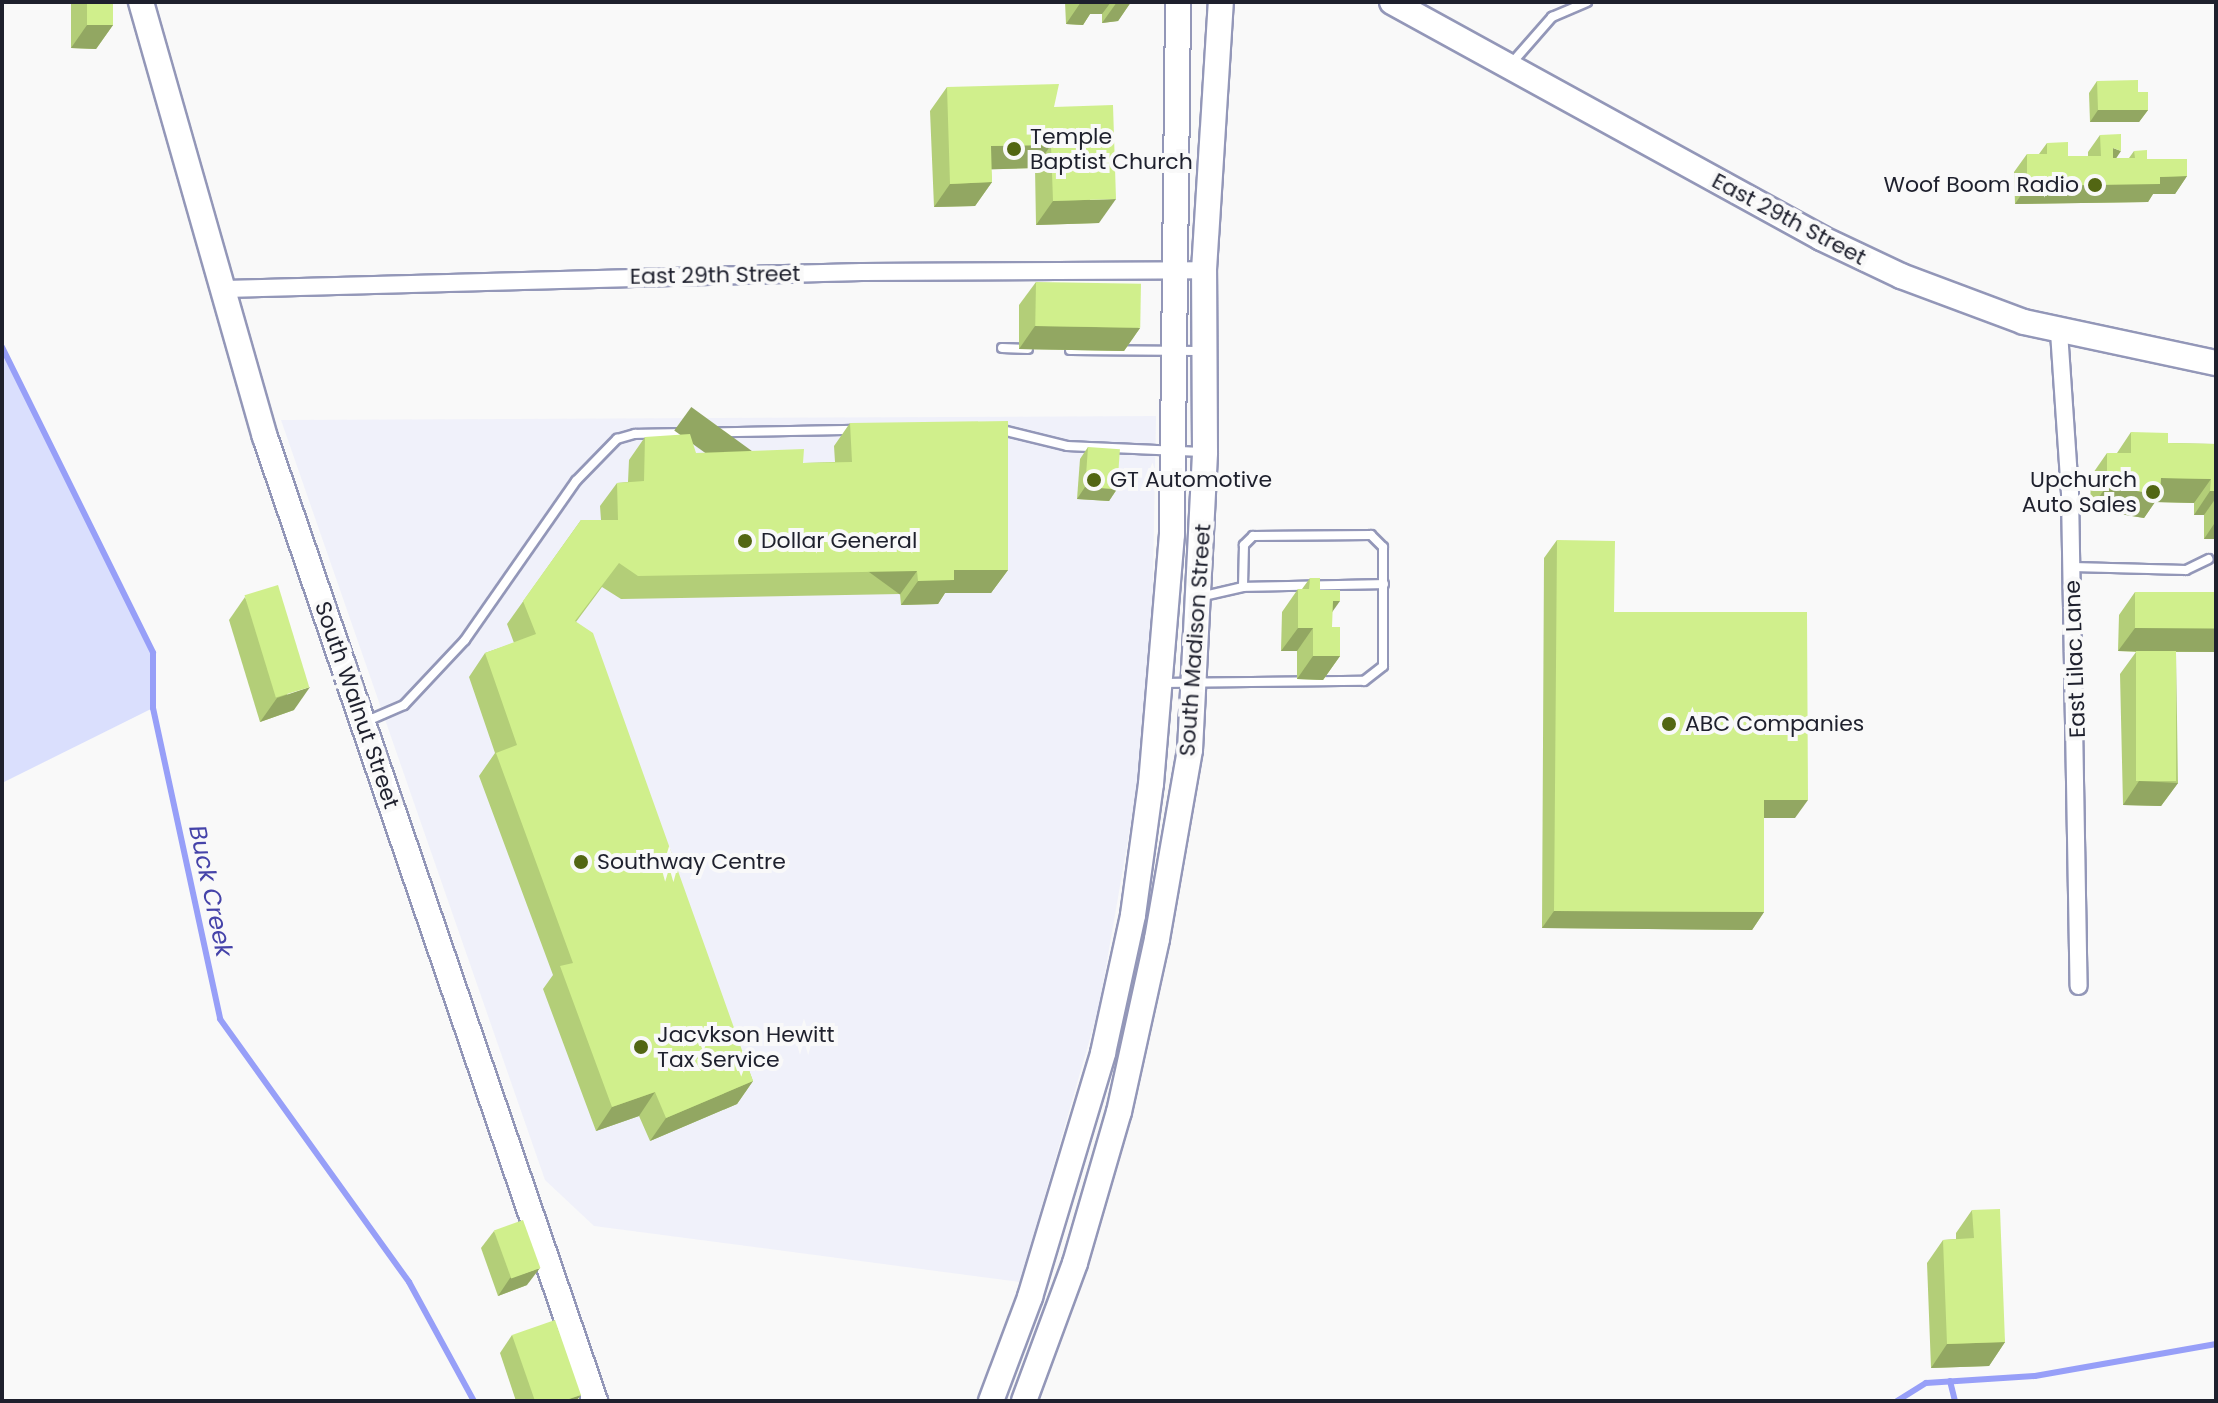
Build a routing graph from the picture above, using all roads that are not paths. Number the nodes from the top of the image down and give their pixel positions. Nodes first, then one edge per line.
1 (141, 2) edge
2 (1178, 2) edge
3 (1221, 2) edge
4 (1392, 2) edge
5 (1587, 2) edge
6 (1510, 66) junction
7 (1177, 269) junction
8 (1204, 270) junction
9 (225, 289) junction
10 (2059, 332) junction
11 (1002, 348) dead end
12 (1034, 350) dead end
13 (1064, 350) dead end
14 (1175, 351) junction
15 (1205, 351) junction
16 (2216, 363) edge
17 (979, 428) edge
18 (868, 430) edge
19 (1173, 451) junction
20 (1205, 452) junction
21 (2209, 559) dead end
22 (2073, 567) junction
23 (1384, 584) junction
24 (1243, 587) junction
25 (1198, 597) junction
26 (1160, 683) junction
27 (1194, 683) junction
28 (363, 723) junction
29 (2079, 986) dead end
30 (595, 1401) edge
31 (991, 1401) edge
32 (1024, 1401) edge

1 - 9 main road, South Walnut Street
2 - 7 main road, South Madison Street
3 - 8 main road, South Madison Street
4 - 6 main road, East 29th Street
5 - 6 lane
6 - 10 main road, East 29th Street
7 - 8 street, East 29th Street
7 - 9 street, East 29th Street
7 - 14 main road, South Madison Street
8 - 15 main road, South Madison Street
9 - 28 main road, South Walnut Street
10 - 16 main road, East 29th Street
10 - 22 street, East Lilac Lane
11 - 12 lane
13 - 14 lane
14 - 15 lane
14 - 19 main road, South Madison Street
15 - 20 main road, South Madison Street
17 - 19 lane
18 - 28 lane
19 - 20 lane
19 - 26 main road, South Madison Street
20 - 25 main road, South Madison Street
21 - 22 lane
22 - 29 street, East Lilac Lane
23 - 24 lane
23 - 24 lane
23 - 27 lane
24 - 25 lane
25 - 27 main road, South Madison Street
26 - 27 lane
26 - 31 main road, South Madison Street
27 - 32 main road, South Madison Street
28 - 30 main road, South Walnut Street

